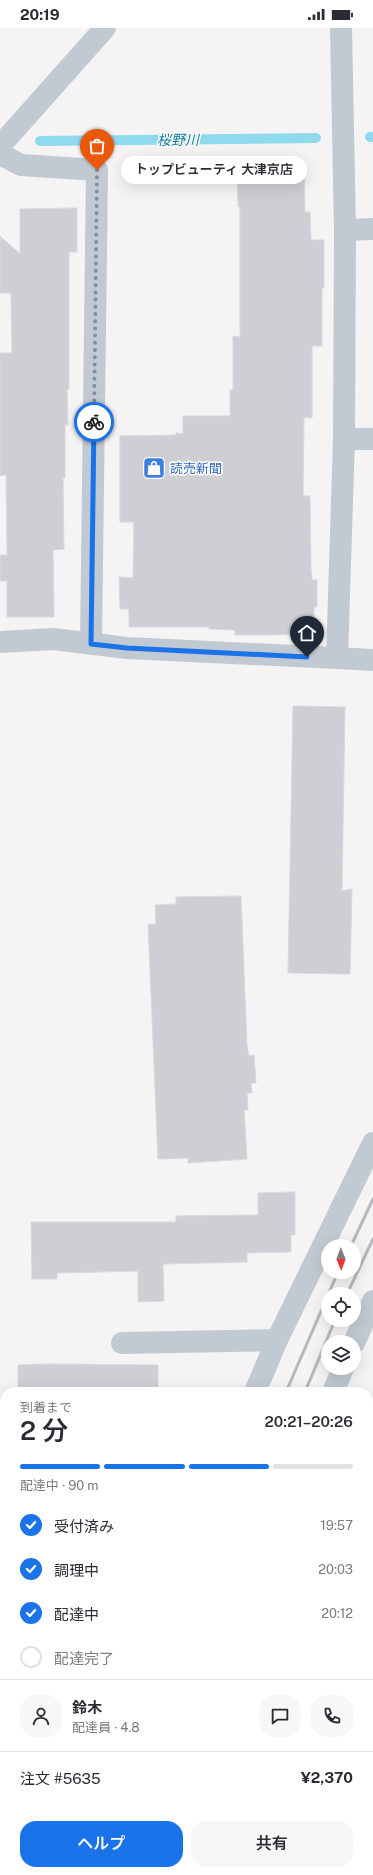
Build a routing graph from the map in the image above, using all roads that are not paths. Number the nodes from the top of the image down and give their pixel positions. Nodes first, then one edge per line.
1 (105, 28) edge
2 (341, 28) edge
3 (0, 146) edge
4 (0, 154) edge
5 (345, 230) junction
6 (373, 230) edge
7 (373, 439) edge
8 (344, 440) junction
9 (0, 642) edge
10 (91, 644) junction
11 (337, 658) junction
12 (373, 660) edge
13 (373, 1143) edge
14 (373, 1301) edge
15 (358, 1335) edge
16 (277, 1340) junction
17 (122, 1342) dead end
18 (340, 1375) edge
19 (257, 1387) edge
20 (335, 1387) edge

1 - 3 street
2 - 5 street
4 - 10 street
5 - 6 street
5 - 8 street
7 - 8 street
8 - 11 street
9 - 10 street
10 - 11 street
11 - 12 street
13 - 16 street
14 - 15 street
16 - 17 street
16 - 19 street
18 - 20 street

